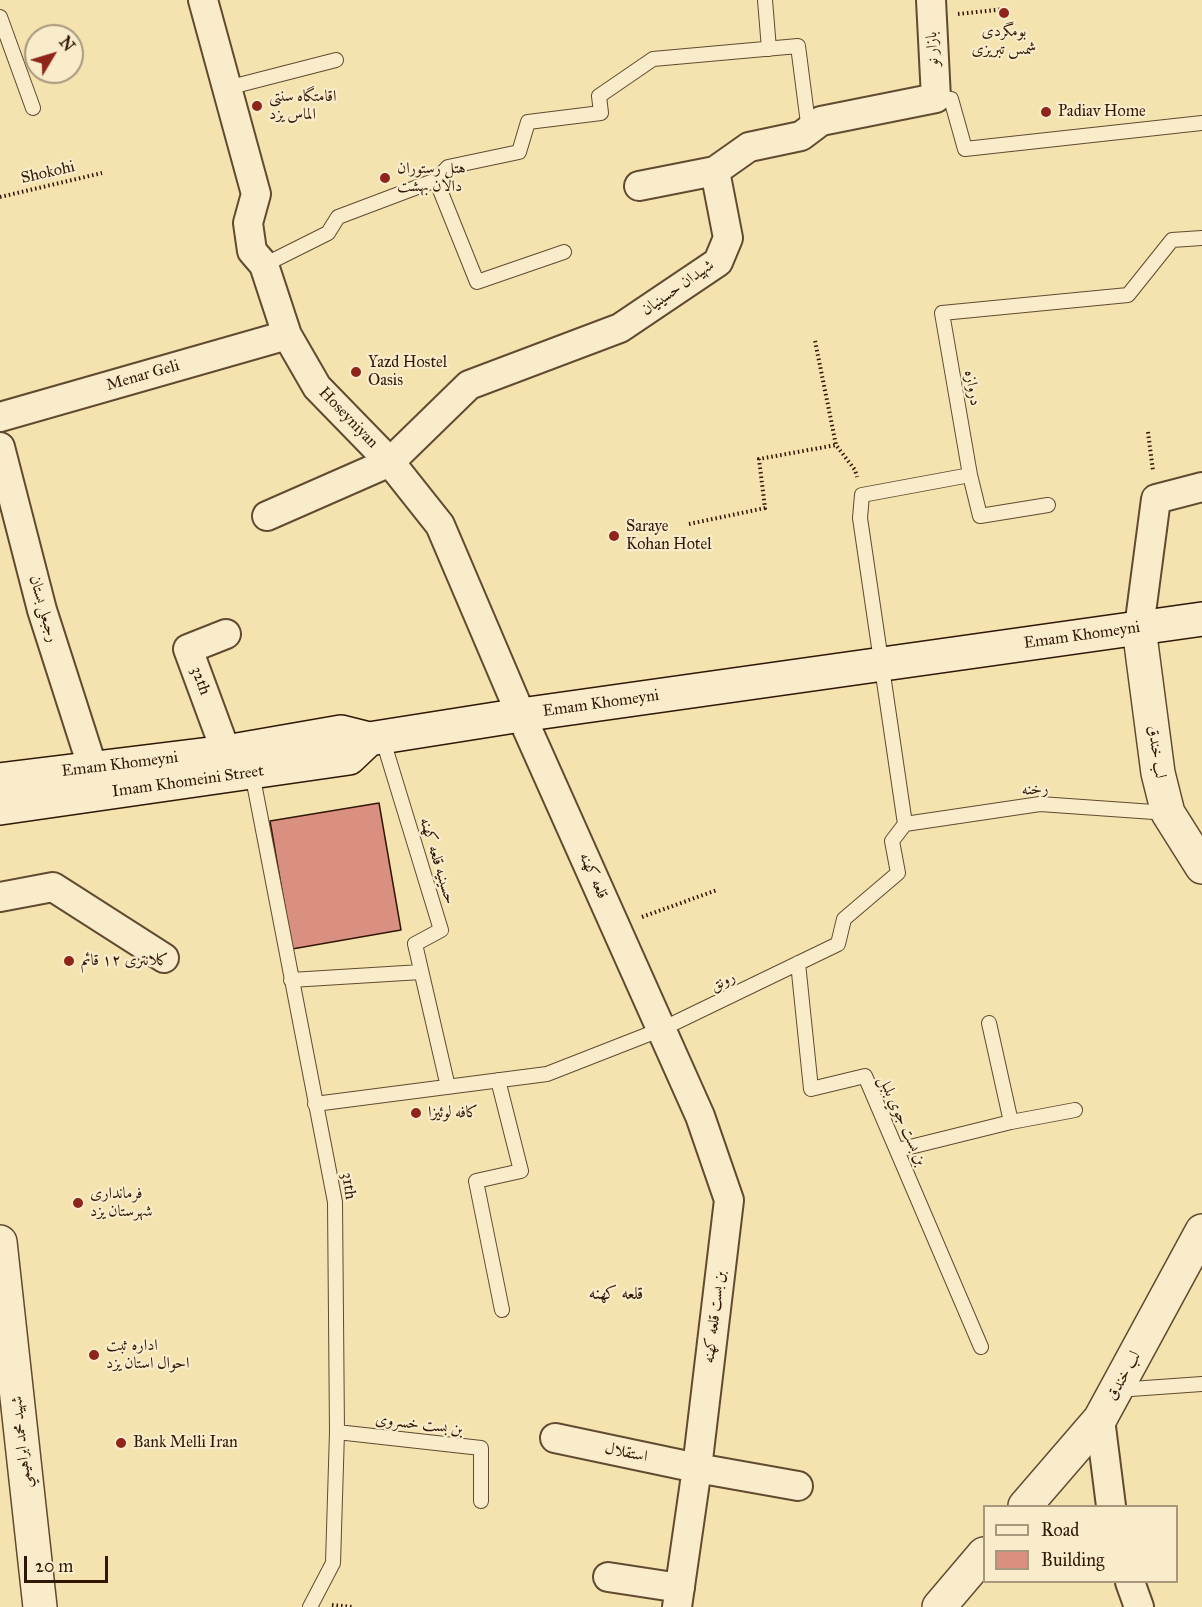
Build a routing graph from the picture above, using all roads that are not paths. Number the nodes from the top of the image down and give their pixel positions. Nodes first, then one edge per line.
1 (203, 0) edge
2 (765, 0) edge
3 (931, 9) edge
4 (0, 16) edge
5 (769, 49) junction
6 (336, 60) dead end
7 (227, 88) junction
8 (936, 98) junction
9 (33, 108) dead end
10 (1202, 123) edge
11 (809, 131) junction
12 (715, 171) junction
13 (436, 180) junction
14 (639, 186) dead end
15 (1202, 238) edge
16 (564, 252) dead end
17 (264, 265) junction
18 (286, 334) junction
19 (0, 417) edge
20 (0, 447) edge
21 (390, 462) junction
22 (970, 475) junction
23 (1202, 487) edge
24 (1048, 504) dead end
25 (267, 516) dead end
26 (1202, 619) edge
27 (1139, 628) junction
28 (226, 634) dead end
29 (883, 664) junction
30 (521, 715) junction
31 (375, 738) junction
32 (226, 752) junction
33 (93, 769) junction
34 (252, 773) junction
35 (0, 780) edge
36 (0, 808) edge
37 (1168, 813) junction
38 (905, 824) junction
39 (1202, 867) edge
40 (0, 897) edge
41 (164, 958) dead end
42 (798, 963) junction
43 (421, 972) junction
44 (291, 980) junction
45 (989, 1023) dead end
46 (664, 1033) junction
47 (498, 1080) junction
48 (448, 1087) junction
49 (315, 1104) junction
50 (1075, 1110) dead end
51 (1011, 1122) junction
52 (898, 1150) junction
53 (1202, 1231) edge
54 (0, 1242) edge
55 (502, 1310) dead end
56 (981, 1347) dead end
57 (1202, 1384) edge
58 (1118, 1390) junction
59 (1100, 1419) junction
60 (337, 1432) junction
61 (555, 1438) dead end
62 (697, 1468) junction
63 (798, 1486) dead end
64 (481, 1501) dead end
65 (1026, 1505) edge
66 (1111, 1505) edge
67 (983, 1555) edge
68 (608, 1577) dead end
69 (1131, 1583) edge
70 (679, 1597) edge
71 (40, 1607) edge
72 (310, 1607) edge
73 (939, 1607) edge
74 (1139, 1607) edge

1 - 7 street, Hoseyniyan
2 - 5 lane
3 - 8 street, بازار نو
4 - 9 lane
5 - 11 lane
5 - 13 lane
6 - 7 lane
7 - 17 street, Hoseyniyan
8 - 10 lane
8 - 11 street
11 - 12 street
12 - 14 street
12 - 21 street, شهیدان حسینیان
13 - 16 lane
13 - 17 lane
15 - 22 lane, دروازه
17 - 18 street, Hoseyniyan
18 - 19 street, Menar Geli
18 - 21 street, Hoseyniyan
20 - 33 street, رجبعلی بستان
21 - 25 street
21 - 30 street, Hoseyniyan
22 - 24 lane
22 - 29 lane
23 - 27 street
26 - 27 main road, Emam Khomeyni
27 - 29 main road, Emam Khomeyni
27 - 37 main road, لب خندق
28 - 32 street, 32th
29 - 30 main road, Emam Khomeyni
29 - 38 lane
30 - 31 main road, Emam Khomeyni
30 - 46 street, قلعه کهنه
31 - 32 main road, Emam Khomeyni
31 - 34 main road, Imam Khomeini Street
31 - 43 lane, حسينيه قلعه کهنه
32 - 33 main road, Emam Khomeyni
33 - 35 main road, Emam Khomeyni
34 - 36 main road, Imam Khomeini Street
34 - 44 lane, 31th
37 - 38 lane, رخنه
37 - 39 main road, لب خندق
38 - 42 lane, رونق
40 - 41 street
42 - 46 lane, رونق
42 - 52 lane, بن بست جوي بلبل
43 - 44 lane
43 - 48 lane, حسينيه قلعه کهنه
44 - 49 lane, 31th
45 - 51 lane
46 - 47 lane, رونق
46 - 62 street, بن بست قلعه کهنه
47 - 48 lane, رونق
47 - 55 lane
48 - 49 lane, رونق
49 - 60 lane, 31th
50 - 51 lane
51 - 52 lane
52 - 56 lane, بن بست جوي بلبل
53 - 58 main road, لب خندق
54 - 71 main road, شهيد محمد ابراهيمي
57 - 58 lane
58 - 59 main road, لب خندق
59 - 65 main road, لب خندق
59 - 66 street
60 - 64 lane, بن بست خسروی
60 - 72 lane, 31th
61 - 62 street, استقلال
62 - 63 street, استقلال
62 - 70 street, بن بست قلعه کهنه
67 - 73 main road
68 - 70 street
69 - 74 street

